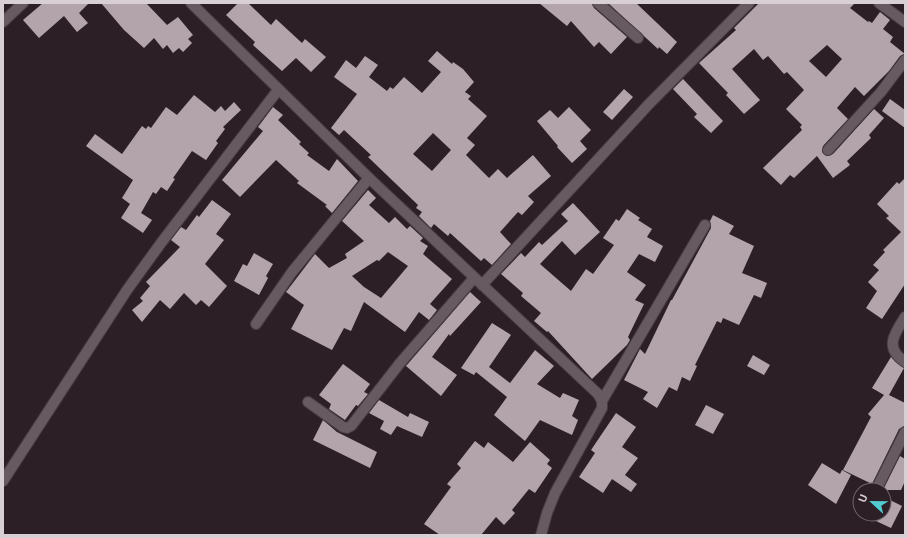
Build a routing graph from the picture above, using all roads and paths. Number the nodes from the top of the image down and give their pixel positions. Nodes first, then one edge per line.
1 (23, 3) edge
2 (192, 3) edge
3 (598, 3) edge
4 (749, 3) edge
5 (879, 3) edge
6 (3, 22) edge
7 (905, 22) edge
8 (638, 38) dead end
9 (905, 60) edge
10 (278, 90) junction
11 (828, 150) dead end
12 (369, 178) junction
13 (705, 225) dead end
14 (474, 278) junction
15 (482, 285) junction
16 (905, 317) edge
17 (256, 324) dead end
18 (905, 362) edge
19 (602, 401) junction
20 (308, 402) dead end
21 (905, 432) edge
22 (3, 481) edge
23 (880, 482) edge
24 (541, 535) edge

1 - 6 street
2 - 10 street
3 - 8 street
4 - 15 street
5 - 7 street
9 - 11 street
10 - 12 street
10 - 22 street
12 - 14 street
12 - 17 street
13 - 19 street
14 - 15 street
14 - 20 street
15 - 19 street
16 - 18 street
19 - 24 street
21 - 23 street

